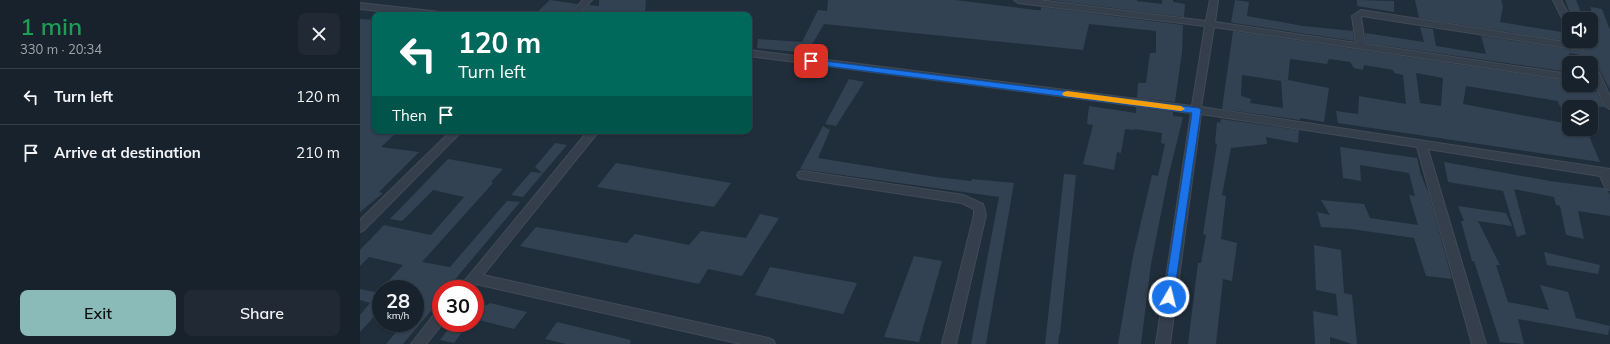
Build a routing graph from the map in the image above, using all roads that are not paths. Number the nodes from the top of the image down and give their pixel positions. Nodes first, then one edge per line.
1 (588, 0) edge
2 (1018, 0) edge
3 (1214, 0) edge
4 (1557, 0) edge
5 (360, 6) edge
6 (413, 12) edge
7 (576, 12) edge
8 (1563, 12) edge
9 (1210, 24) junction
10 (1562, 41) edge
11 (1361, 46) junction
12 (752, 53) edge
13 (1562, 76) edge
14 (1598, 81) edge
15 (1610, 83) edge
16 (1598, 86) edge
17 (1610, 106) edge
18 (1196, 110) junction
19 (454, 134) edge
20 (592, 134) edge
21 (1421, 144) junction
22 (1607, 172) edge
23 (803, 176) dead end
24 (1610, 186) edge
25 (360, 227) edge
26 (473, 278) joint
27 (432, 327) edge
28 (418, 344) edge
29 (768, 344) edge
30 (949, 344) edge
31 (1163, 344) edge
32 (1479, 344) edge

1 - 7 street
2 - 9 street
3 - 9 street
4 - 8 street
5 - 6 street
9 - 11 street
9 - 18 street
10 - 11 street
11 - 13 street
12 - 18 street
14 - 15 street
16 - 17 street
18 - 21 street
18 - 31 street
19 - 25 street
20 - 26 street
21 - 22 street
21 - 32 street
22 - 24 street
23 - 30 street
26 - 29 street
27 - 28 street

